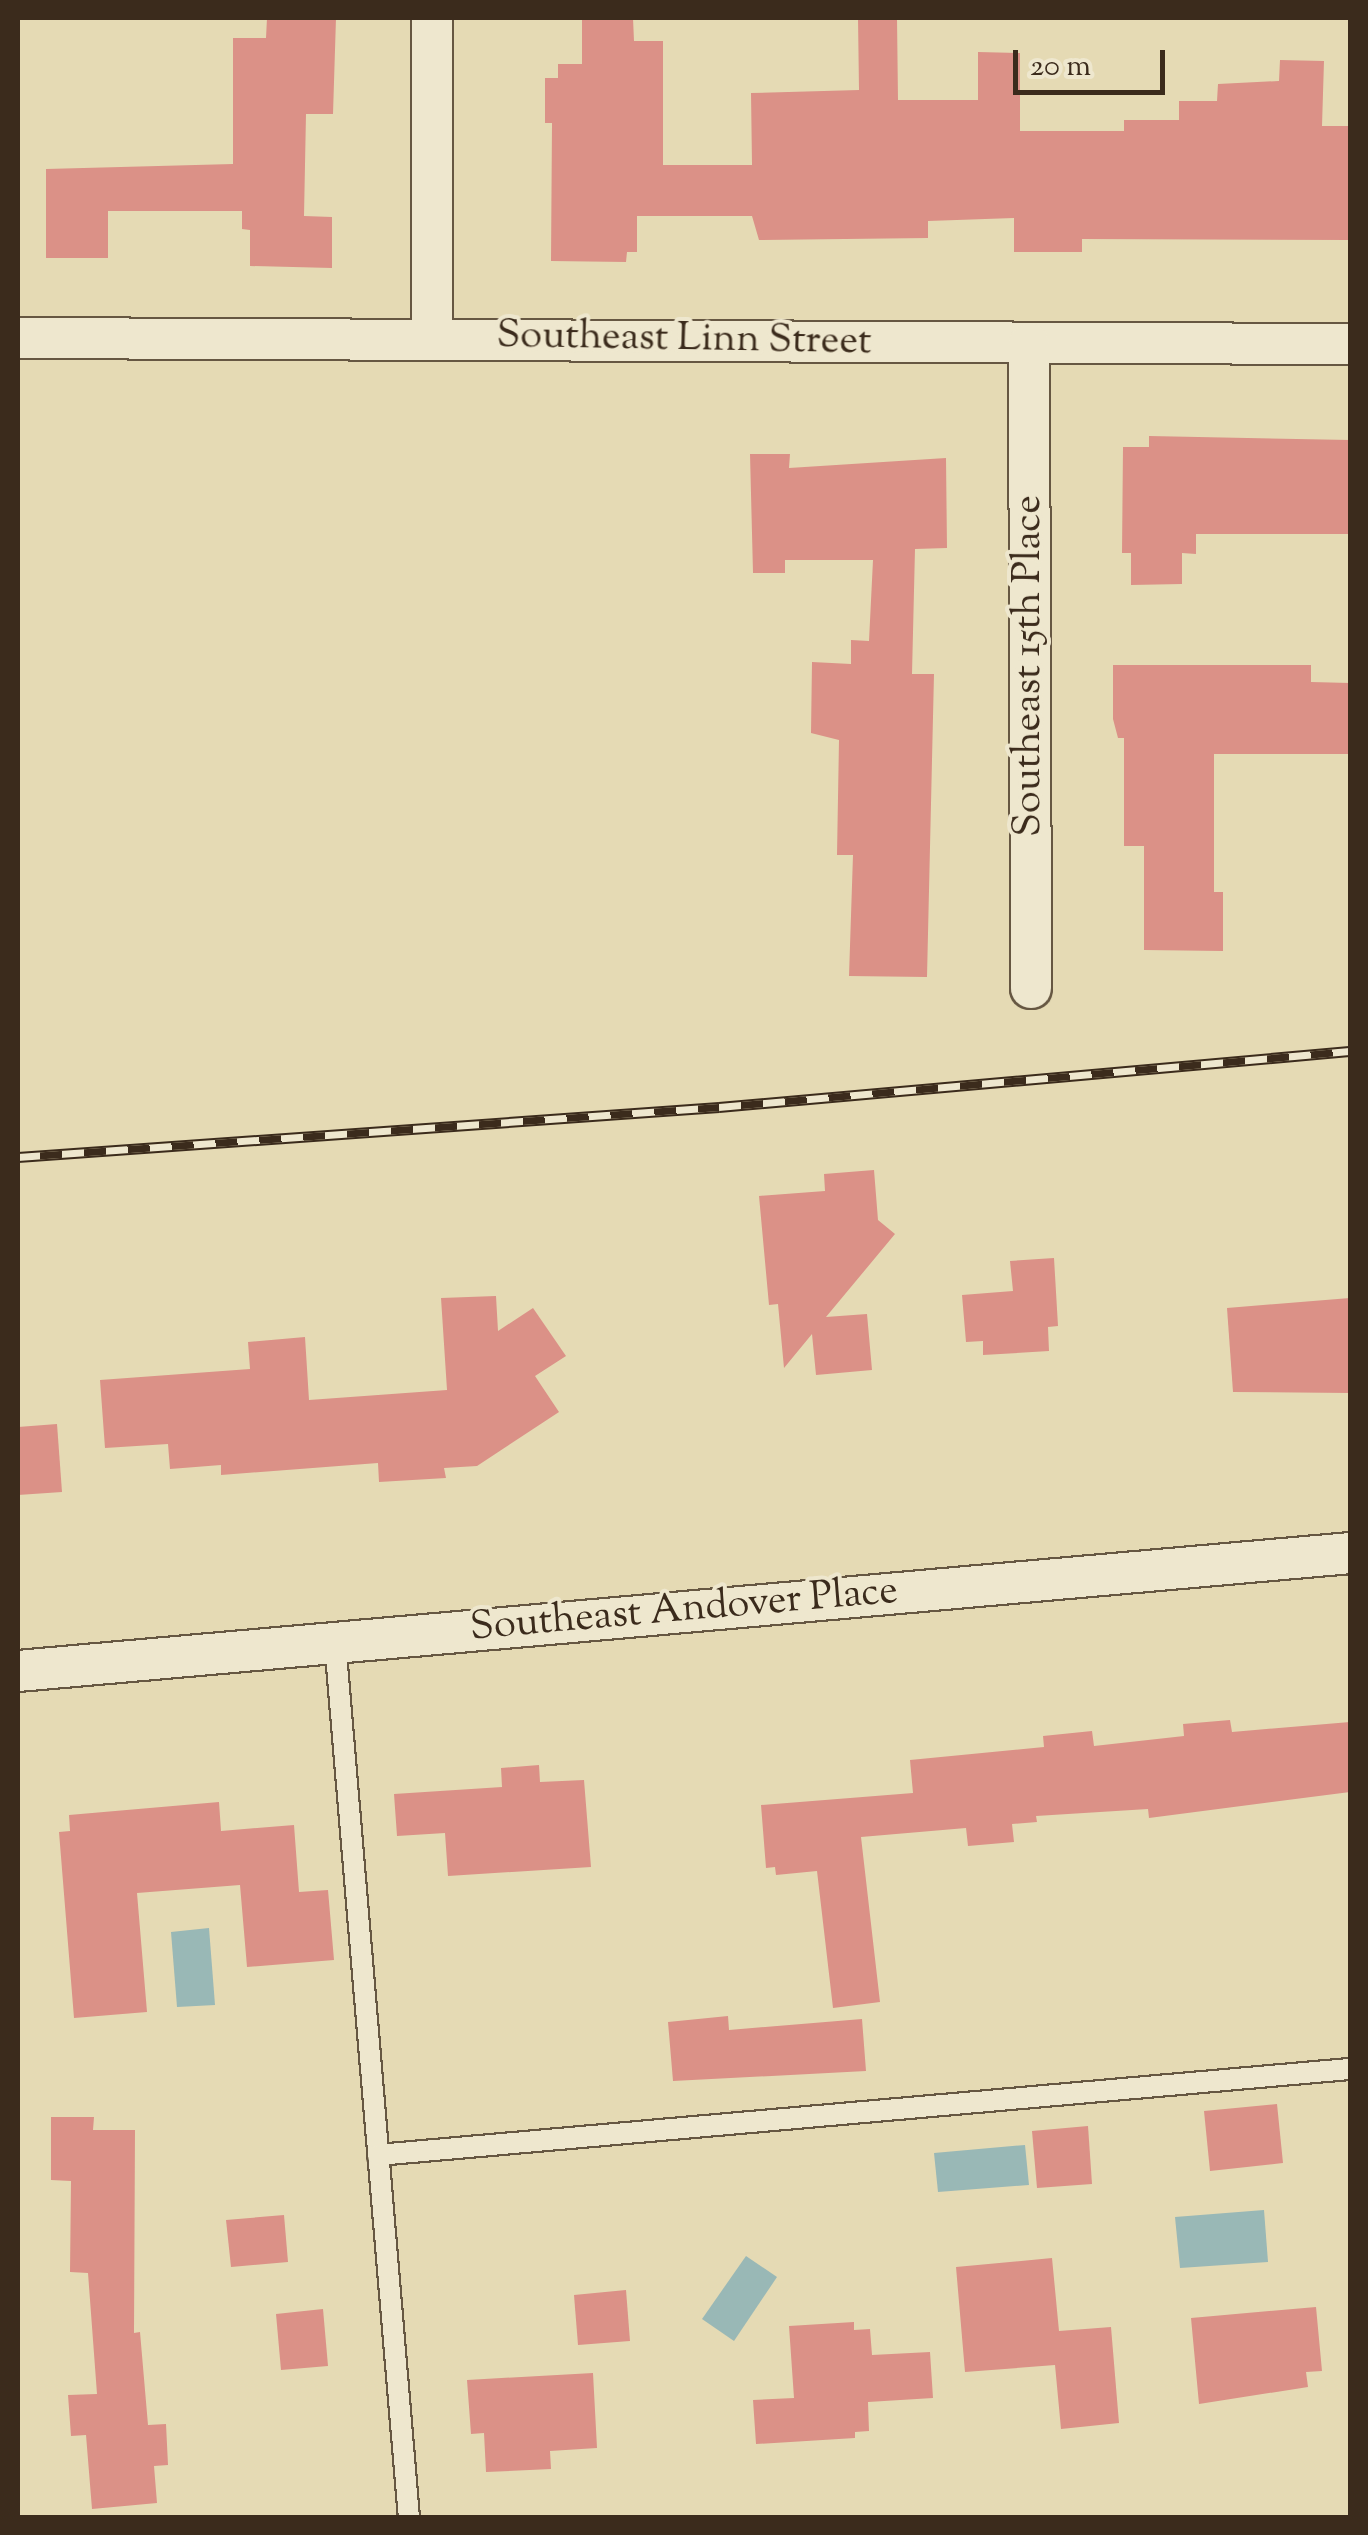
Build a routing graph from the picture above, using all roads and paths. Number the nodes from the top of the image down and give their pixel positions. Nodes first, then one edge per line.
1 (432, 18) edge
2 (18, 338) edge
3 (432, 338) junction
4 (1029, 344) junction
5 (1350, 344) edge
6 (1031, 988) dead end
7 (1350, 1553) edge
8 (335, 1642) junction
9 (18, 1670) edge
10 (1350, 2069) edge
11 (378, 2155) junction
12 (409, 2518) edge

1 - 3 street
2 - 3 street, Southeast Linn Street
3 - 4 street, Southeast Linn Street
4 - 5 street, Southeast Linn Street
4 - 6 street, Southeast 15th Place
7 - 8 street, Southeast Andover Place
8 - 9 street, Southeast Andover Place
8 - 11 lane
10 - 11 lane
11 - 12 lane

